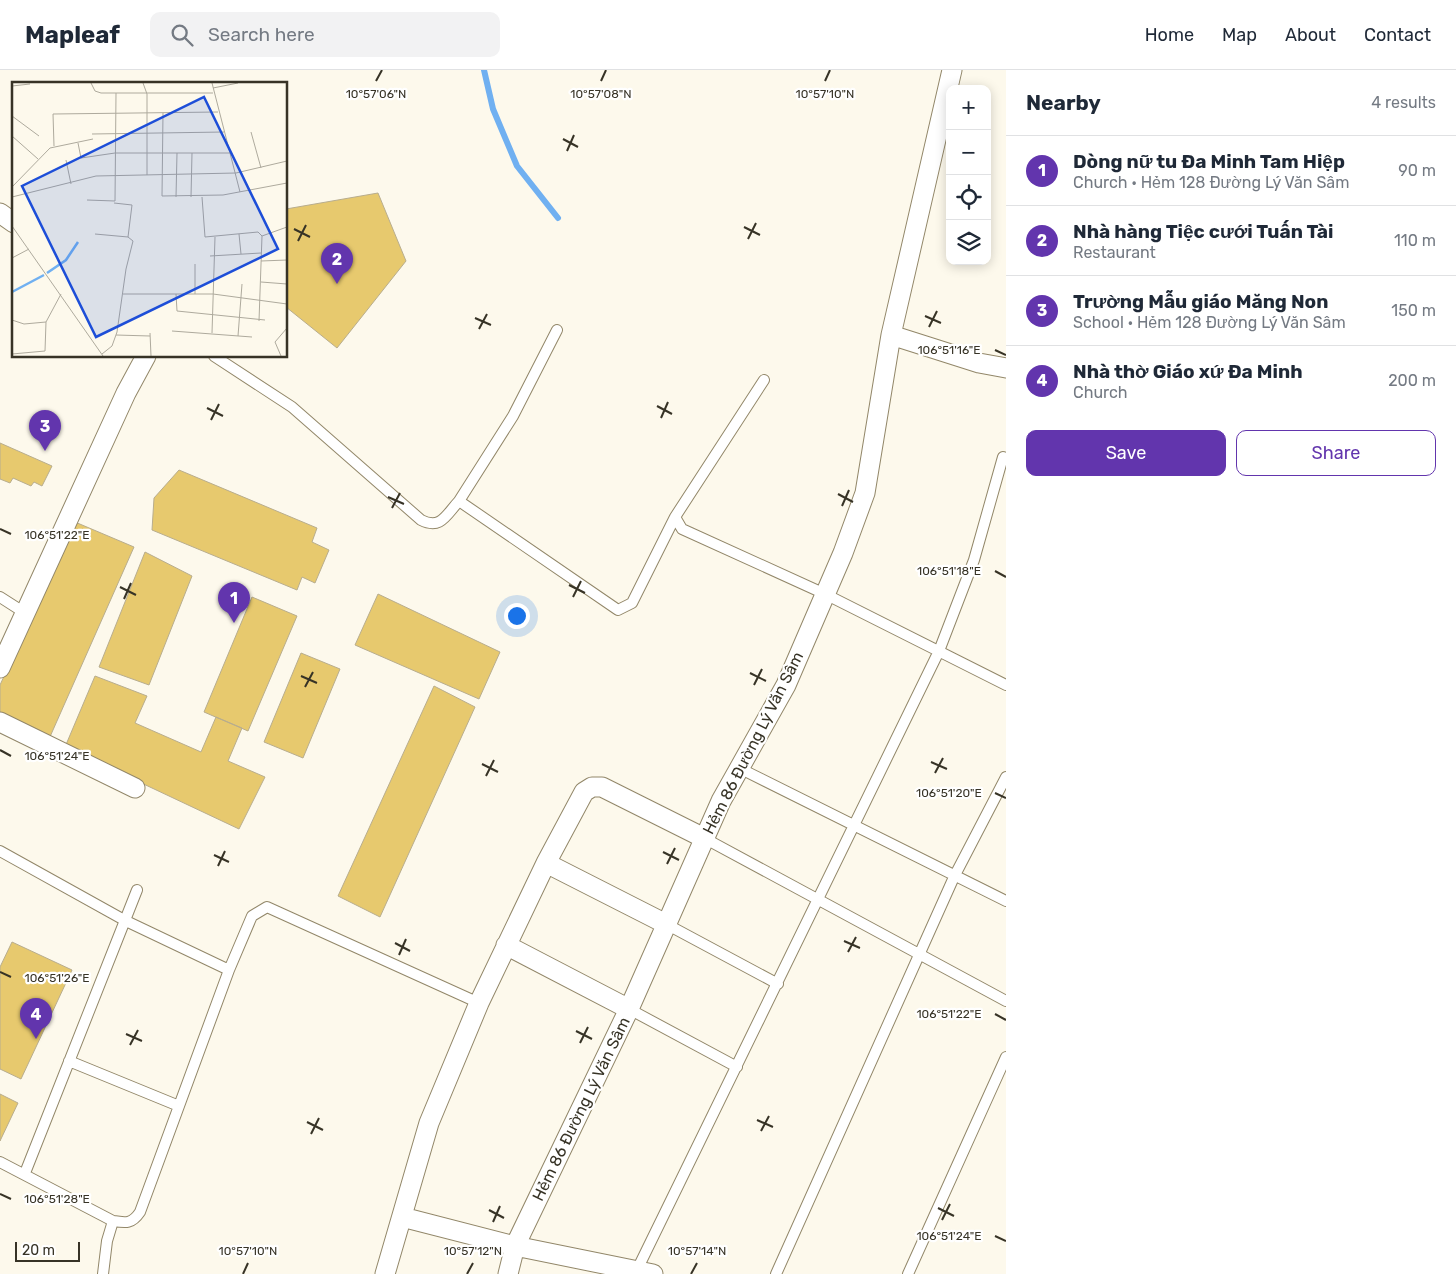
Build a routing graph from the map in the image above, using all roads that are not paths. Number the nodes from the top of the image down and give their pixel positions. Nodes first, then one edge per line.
1 (952, 70) edge
2 (0, 213) edge
3 (12, 221) edge
4 (557, 330) dead end
5 (891, 335) junction
6 (145, 358) edge
7 (217, 358) edge
8 (1006, 368) edge
9 (764, 380) dead end
10 (1006, 458) edge
11 (458, 500) junction
12 (675, 517) junction
13 (825, 594) junction
14 (0, 597) edge
15 (25, 613) junction
16 (939, 650) junction
17 (0, 668) edge
18 (1006, 685) edge
19 (0, 722) edge
20 (740, 768) junction
21 (1006, 776) edge
22 (135, 788) dead end
23 (855, 826) junction
24 (704, 838) junction
25 (0, 852) edge
26 (546, 862) junction
27 (954, 877) junction
28 (137, 890) dead end
29 (819, 901) junction
30 (1006, 901) edge
31 (126, 921) junction
32 (666, 924) junction
33 (506, 946) junction
34 (919, 956) junction
35 (229, 970) junction
36 (778, 984) junction
37 (1006, 1001) edge
38 (479, 1003) junction
39 (629, 1009) junction
40 (1006, 1057) edge
41 (70, 1061) junction
42 (737, 1067) junction
43 (179, 1106) junction
44 (0, 1162) edge
45 (25, 1174) junction
46 (402, 1217) junction
47 (113, 1221) junction
48 (515, 1246) junction
49 (645, 1273) edge
50 (103, 1274) edge
51 (385, 1274) edge
52 (508, 1274) edge
53 (776, 1274) edge
54 (908, 1274) edge

1 - 5 street, Hẻm 86 Đường Lý Văn Sâm
2 - 3 street
4 - 11 lane
5 - 8 street
5 - 13 street, Hẻm 86 Đường Lý Văn Sâm
6 - 15 street
7 - 11 lane
9 - 12 lane
10 - 16 lane
11 - 12 lane
12 - 13 lane
13 - 16 lane
13 - 20 street, Hẻm 86 Đường Lý Văn Sâm
14 - 15 lane
15 - 17 street
16 - 18 lane
16 - 23 lane
19 - 22 street
20 - 23 lane
20 - 24 street, Hẻm 86 Đường Lý Văn Sâm
21 - 27 lane
23 - 27 lane
23 - 29 lane
24 - 26 street
24 - 29 lane
24 - 32 street, Hẻm 86 Đường Lý Văn Sâm
25 - 31 lane
26 - 32 street
26 - 33 street
27 - 30 lane
27 - 34 lane
28 - 31 lane
29 - 34 lane
29 - 36 lane
31 - 35 lane
31 - 41 lane
32 - 36 lane
32 - 39 street, Hẻm 86 Đường Lý Văn Sâm
33 - 38 street
33 - 39 street
34 - 37 lane
34 - 53 lane
35 - 38 lane
35 - 43 lane
36 - 42 lane
38 - 46 street
39 - 42 lane
39 - 48 street, Hẻm 86 Đường Lý Văn Sâm
40 - 54 lane
41 - 43 lane
41 - 45 lane
42 - 49 lane
43 - 47 lane
44 - 45 lane
45 - 47 lane
46 - 48 street
46 - 51 street
47 - 50 lane
48 - 49 street
48 - 52 street, Hẻm 86 Đường Lý Văn Sâm

